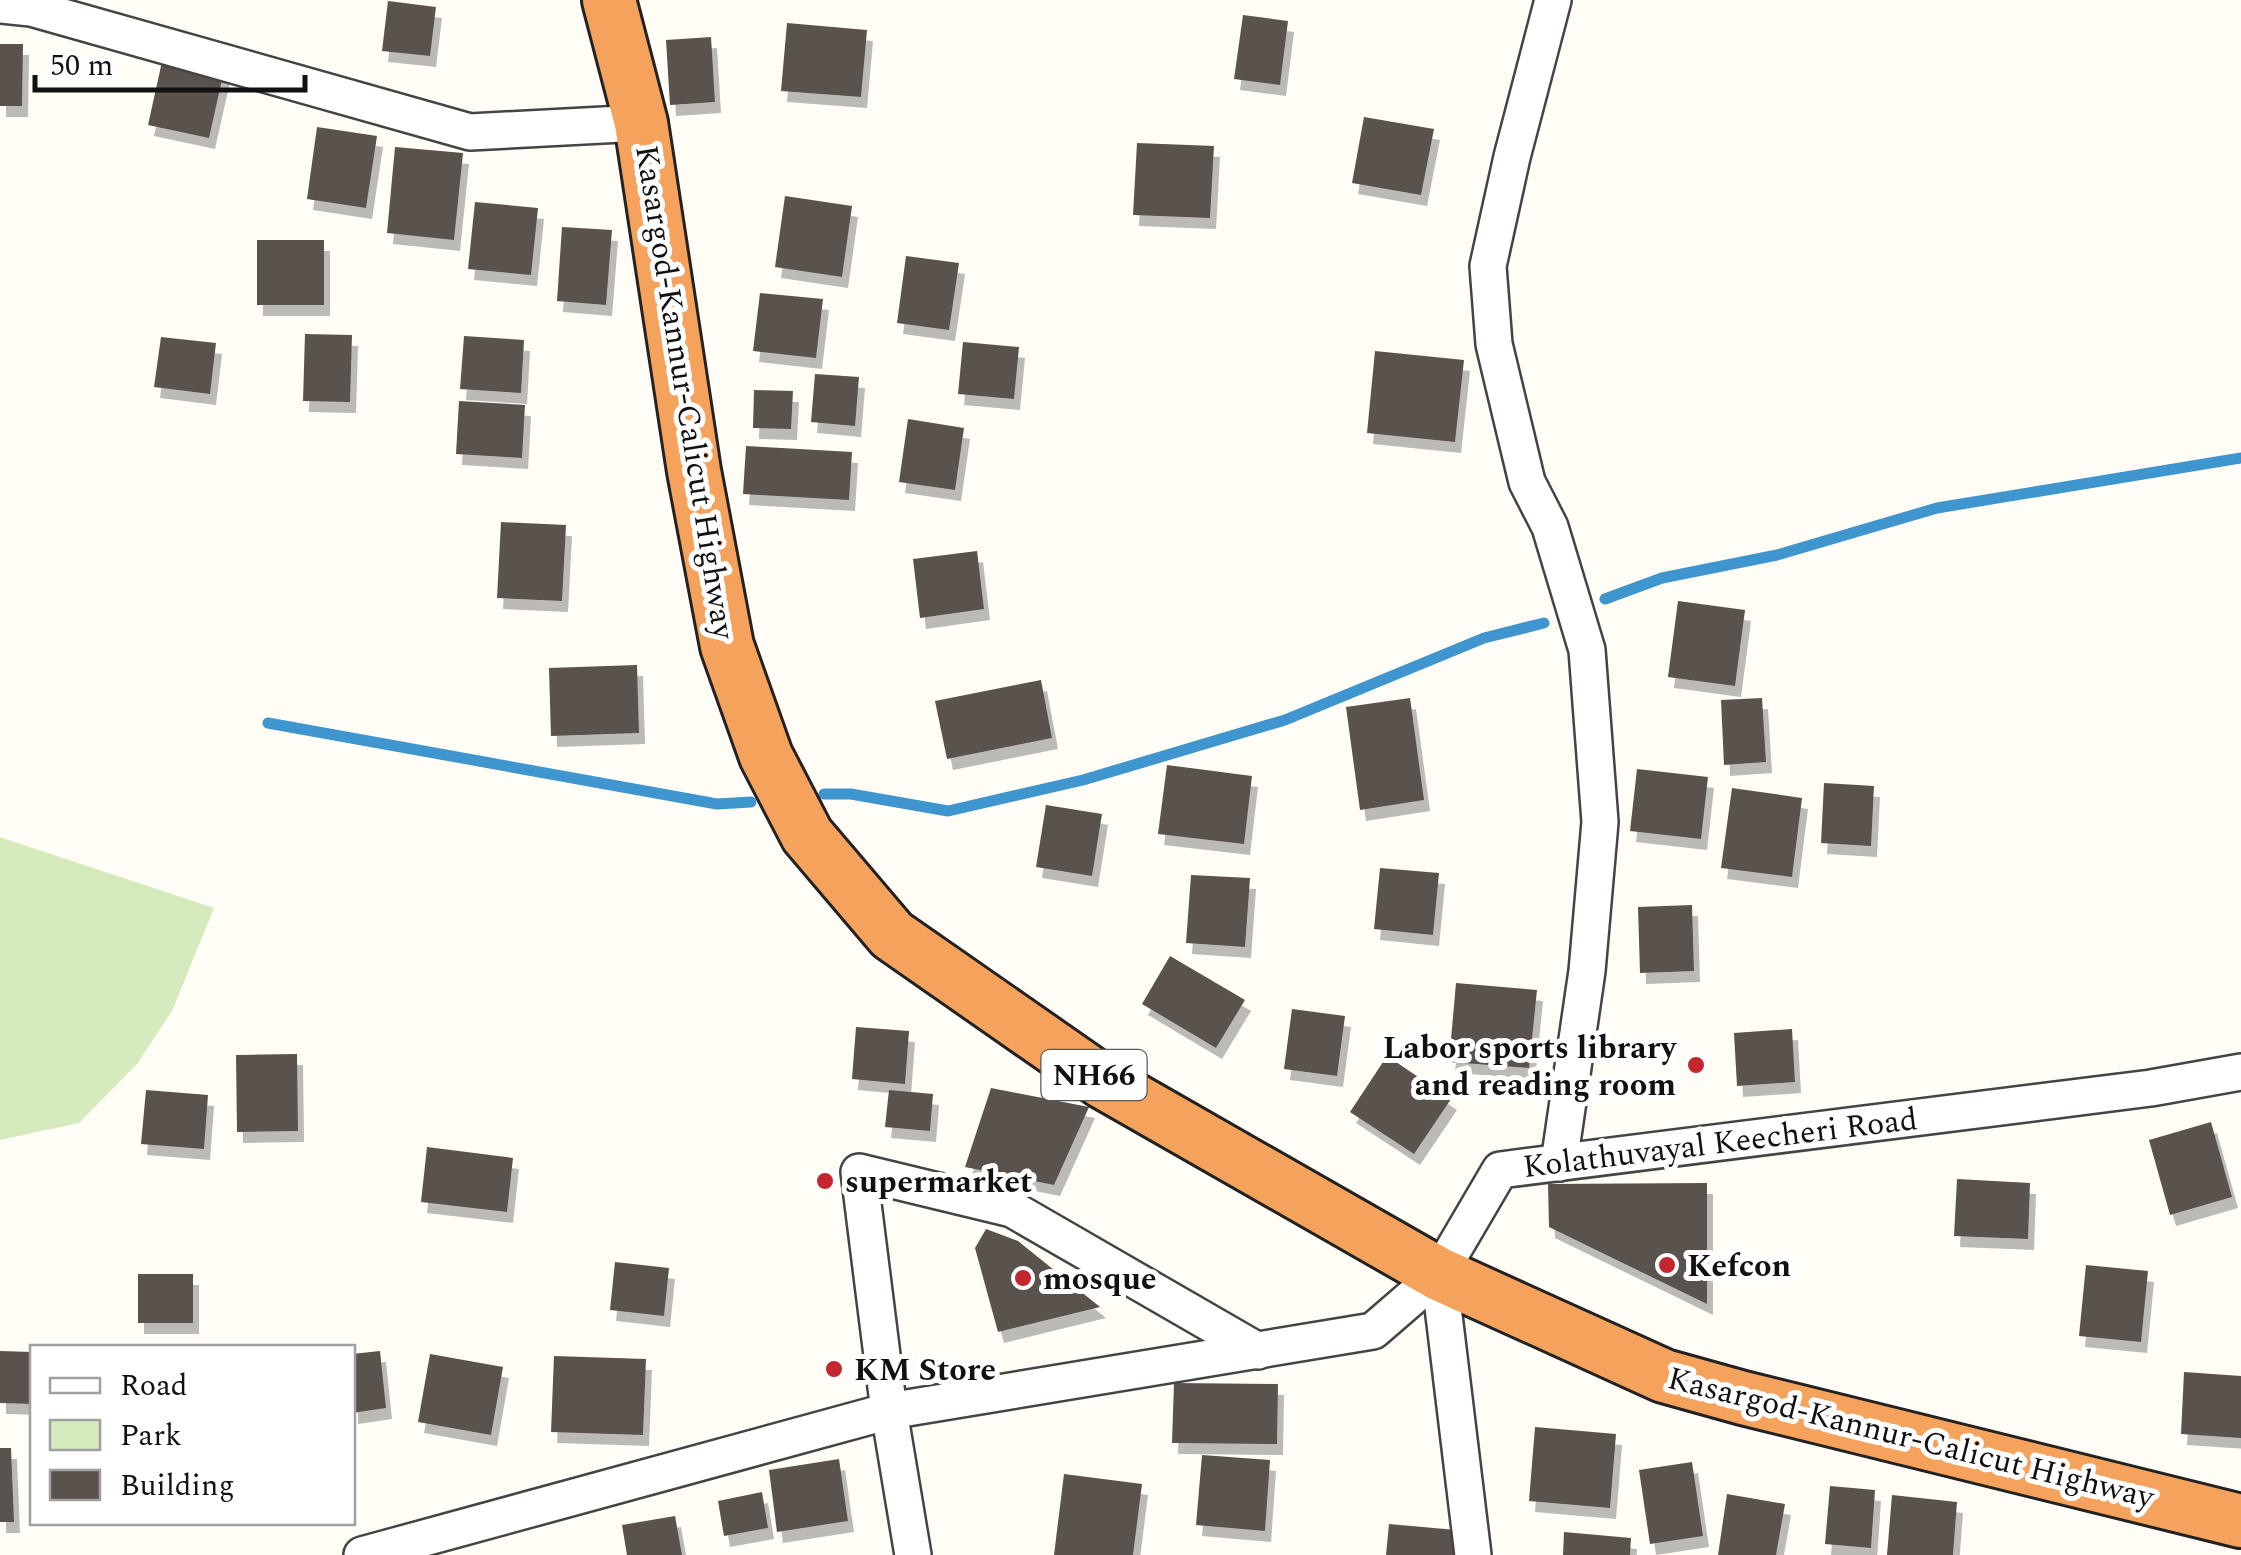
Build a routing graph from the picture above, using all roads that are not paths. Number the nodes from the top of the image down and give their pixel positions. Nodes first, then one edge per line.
1 (609, 0) edge
2 (1554, 0) edge
3 (0, 5) edge
4 (641, 123) junction
5 (2241, 1072) edge
6 (1559, 1163) junction
7 (1438, 1274) junction
8 (1258, 1351) junction
9 (889, 1411) junction
10 (2241, 1521) edge
11 (362, 1555) edge
12 (913, 1555) edge
13 (1473, 1555) edge

1 - 4 highway, Kasargod-Kannur-Calicut Highway / NH66
2 - 6 street
3 - 4 street
4 - 7 highway, Kasargod-Kannur-Calicut Highway / NH66
5 - 6 street, Kolathuvayal Keecheri Road
6 - 7 street, Kolathuvayal Keecheri Road
7 - 8 street, Kolathuvayal Keecheri Road
7 - 10 highway, Kasargod-Kannur-Calicut Highway / NH66
7 - 13 street
8 - 9 street, Kolathuvayal Keecheri Road
8 - 9 street
9 - 11 street, Kolathuvayal Keecheri Road
9 - 12 street

